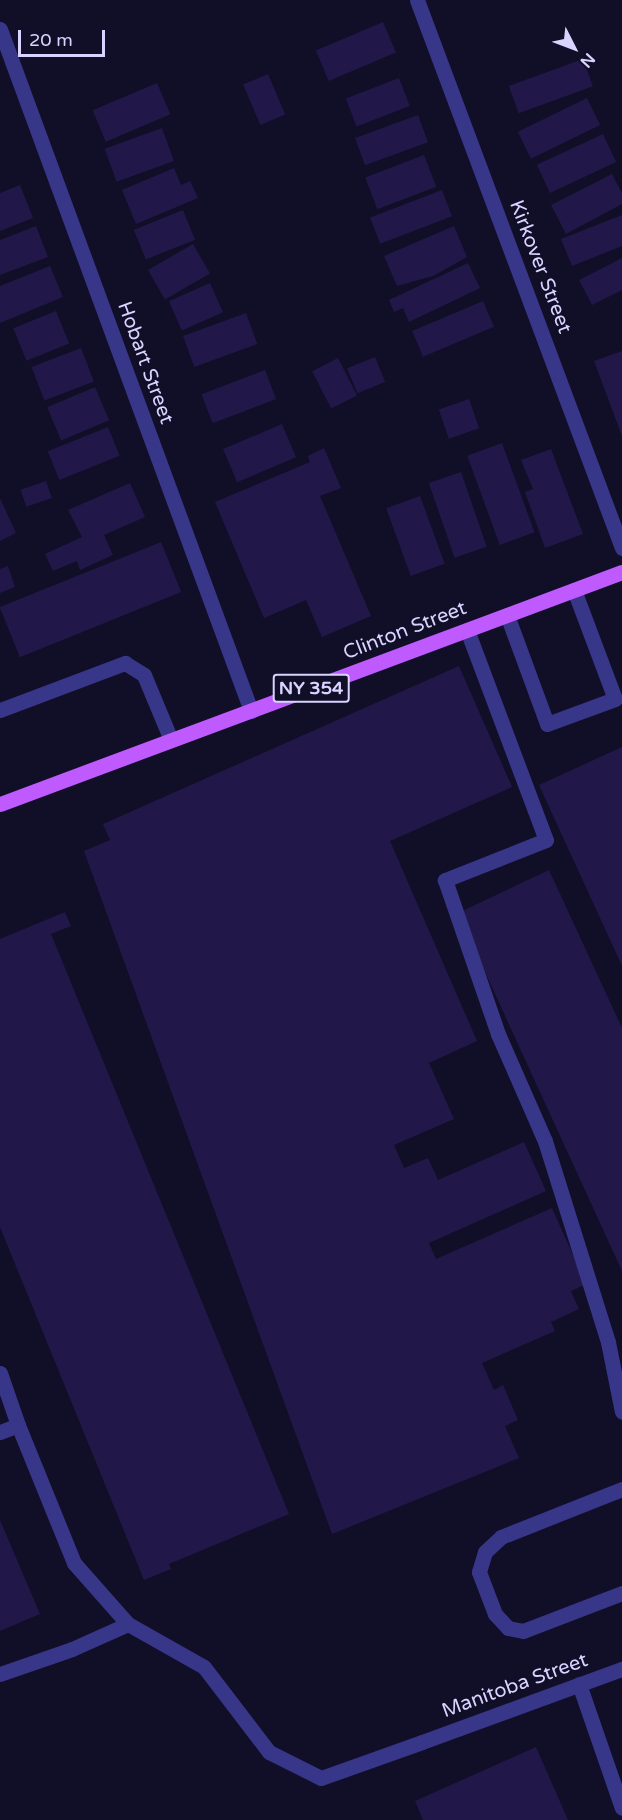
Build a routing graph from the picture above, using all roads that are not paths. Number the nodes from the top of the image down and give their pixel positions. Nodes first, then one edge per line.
1 (417, 0) edge
2 (0, 30) edge
3 (622, 548) edge
4 (622, 572) edge
5 (574, 590) junction
6 (507, 615) junction
7 (467, 630) junction
8 (0, 710) edge
9 (251, 711) junction
10 (171, 740) junction
11 (0, 804) edge
12 (0, 1373) edge
13 (622, 1412) edge
14 (18, 1425) junction
15 (0, 1432) edge
16 (622, 1489) edge
17 (622, 1593) edge
18 (128, 1624) junction
19 (622, 1669) edge
20 (0, 1674) edge
21 (579, 1684) junction
22 (622, 1808) edge

1 - 3 street, Kirkover Street
2 - 9 street, Hobart Street
4 - 5 main road, Clinton Street / NY 354
5 - 6 main road, Clinton Street / NY 354
5 - 6 street
6 - 7 main road, Clinton Street / NY 354
7 - 9 main road, Clinton Street / NY 354
7 - 13 street
8 - 10 street
9 - 10 main road, Clinton Street / NY 354
10 - 11 main road, Clinton Street / NY 354
12 - 14 street, Manitoba Street
14 - 15 street
14 - 18 street, Manitoba Street
16 - 17 street
18 - 20 street
18 - 21 street, Manitoba Street
19 - 21 street, Manitoba Street
21 - 22 street

